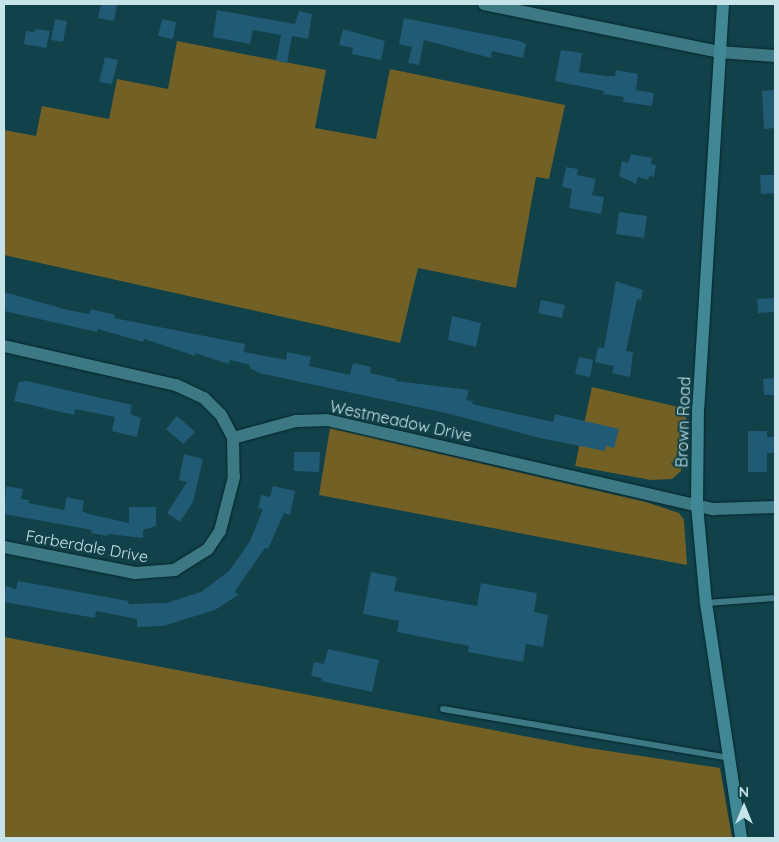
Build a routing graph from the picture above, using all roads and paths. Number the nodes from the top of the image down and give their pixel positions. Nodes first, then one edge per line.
1 (484, 4) edge
2 (723, 4) edge
3 (719, 52) junction
4 (775, 56) edge
5 (4, 346) edge
6 (233, 438) junction
7 (697, 505) junction
8 (775, 506) edge
9 (4, 547) edge
10 (775, 598) edge
11 (706, 603) junction
12 (443, 709) dead end
13 (730, 759) junction
14 (741, 838) edge

1 - 3 street
2 - 3 main road, Brown Road
3 - 4 street
3 - 7 main road, Brown Road
5 - 6 street
6 - 7 street, Westmeadow Drive
6 - 9 street, Farberdale Drive
7 - 8 street, Westmeadow Drive
7 - 11 main road, Brown Road
10 - 11 lane
11 - 13 main road, Brown Road
12 - 13 lane
13 - 14 main road, Brown Road

